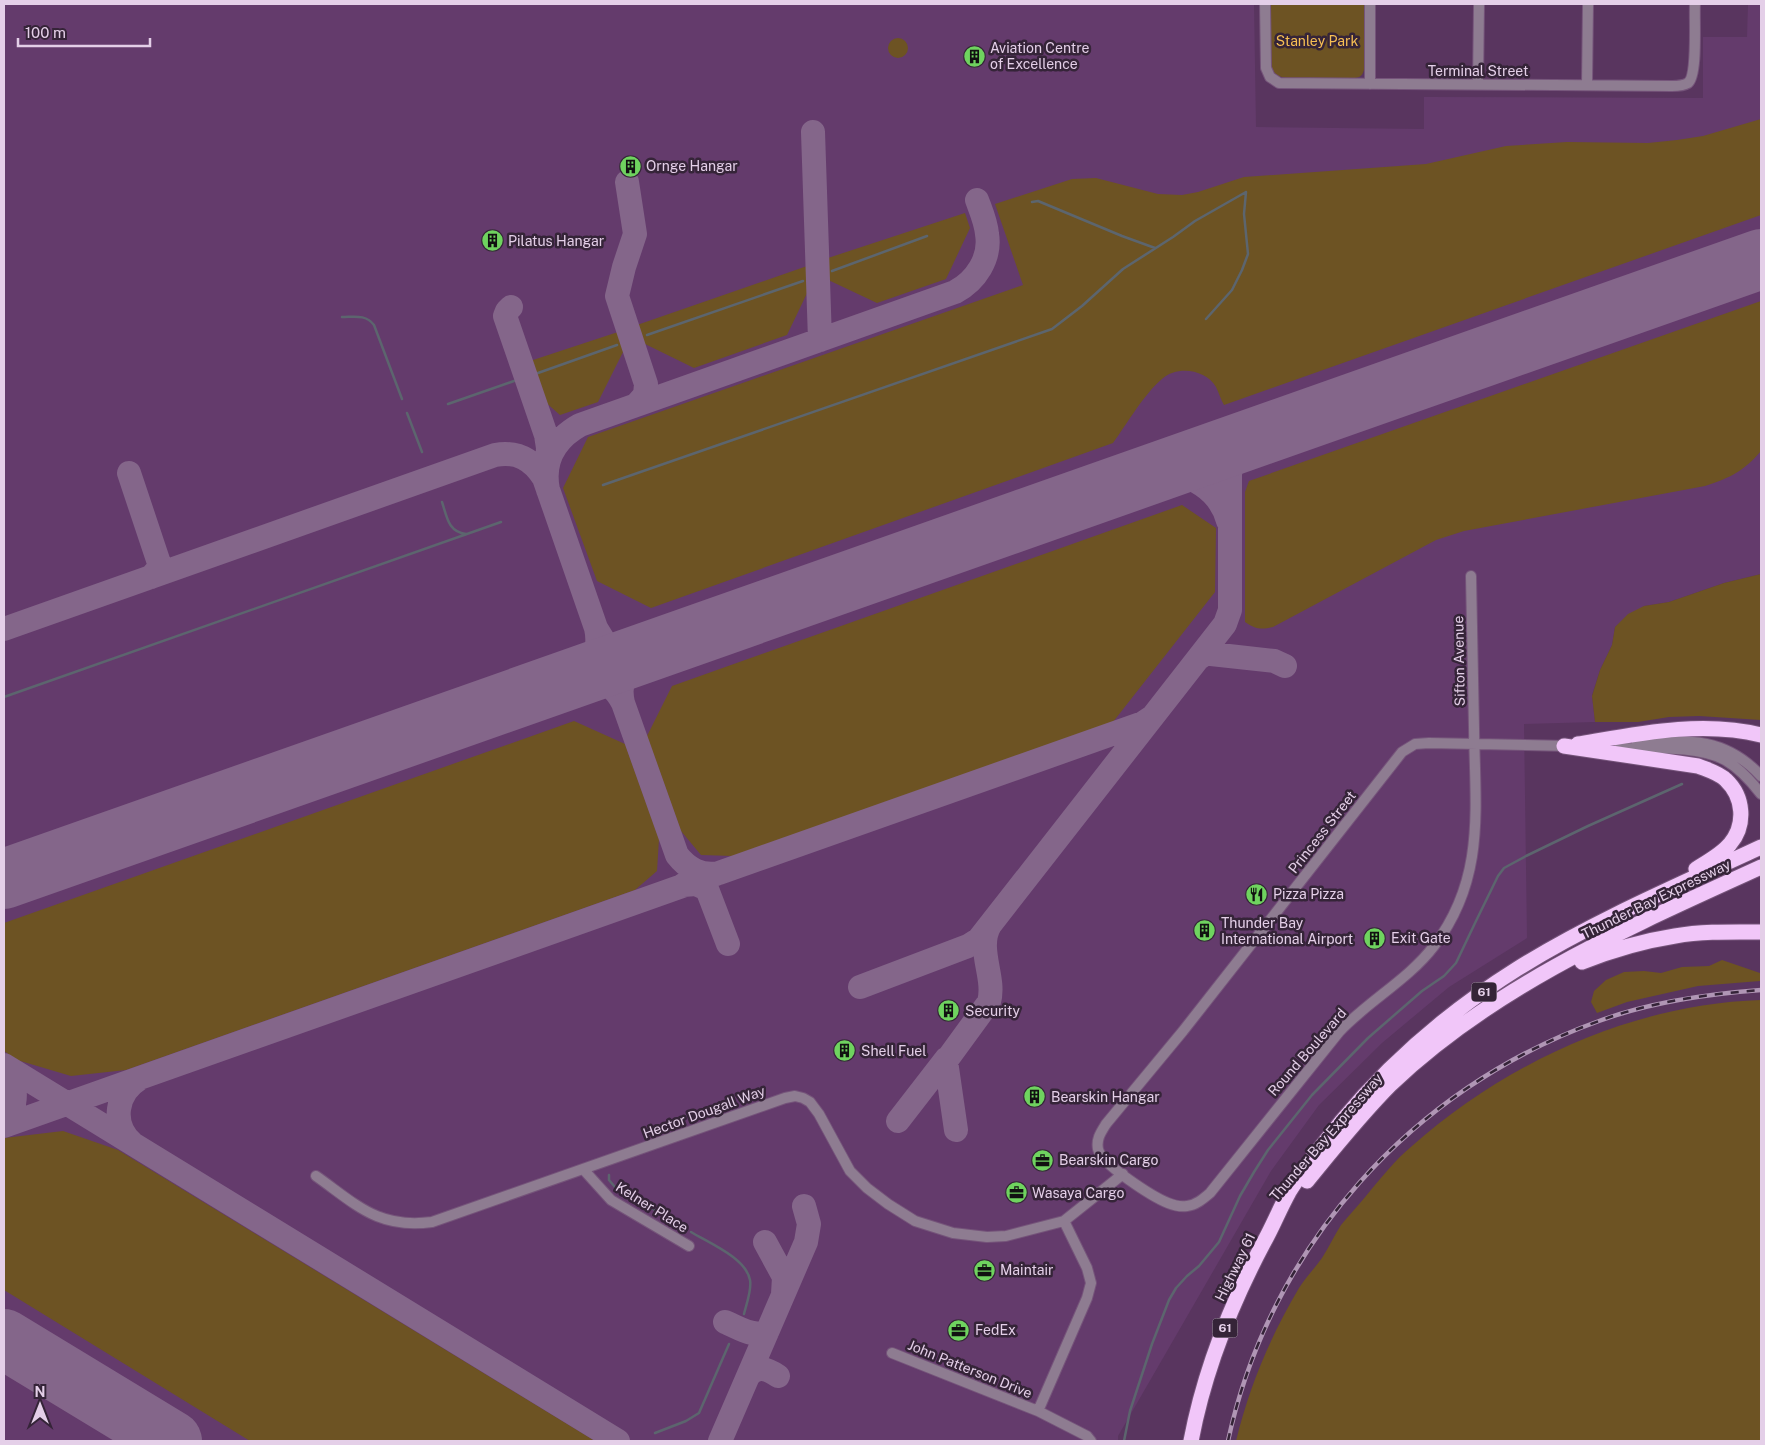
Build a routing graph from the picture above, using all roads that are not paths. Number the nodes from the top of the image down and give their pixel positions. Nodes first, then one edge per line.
1 (1265, 4) edge
2 (1370, 4) edge
3 (1479, 4) edge
4 (1588, 4) edge
5 (1694, 4) edge
6 (1370, 84) junction
7 (1478, 84) junction
8 (1587, 85) junction
9 (1471, 576) dead end
10 (1761, 735) edge
11 (1474, 745) junction
12 (1564, 746) junction
13 (1761, 776) edge
14 (1761, 794) edge
15 (1761, 847) edge
16 (1761, 867) edge
17 (1612, 916) junction
18 (1761, 932) edge
19 (1531, 981) junction
20 (582, 1169) junction
21 (1123, 1174) junction
22 (316, 1176) dead end
23 (1064, 1221) junction
24 (1275, 1222) junction
25 (689, 1246) dead end
26 (892, 1353) dead end
27 (1038, 1411) junction
28 (1091, 1441) edge
29 (1191, 1441) edge

1 - 6 street, Terminal Street
2 - 6 street
3 - 7 street
4 - 8 street
5 - 8 street, Terminal Street
6 - 7 street, Terminal Street
7 - 8 street, Terminal Street
9 - 11 street, Sifton Avenue
10 - 12 highway
11 - 12 street, Princess Street
11 - 21 street, Princess Street
11 - 21 street, Round Boulevard
12 - 13 street, Princess Street
12 - 14 street, Princess Street
12 - 17 highway
15 - 17 highway, Thunder Bay Expressway / 61
16 - 19 highway, Thunder Bay Expressway / 61
17 - 24 highway, Thunder Bay Expressway / 61
18 - 19 highway
19 - 24 highway, Thunder Bay Expressway / 61
20 - 22 street, Hector Dougall Way
20 - 23 street, Hector Dougall Way
20 - 25 street, Kelner Place
21 - 23 street
23 - 27 street, John Patterson Drive
24 - 29 highway, Highway 61 / 61
26 - 27 street, John Patterson Drive
27 - 28 street, John Patterson Drive

